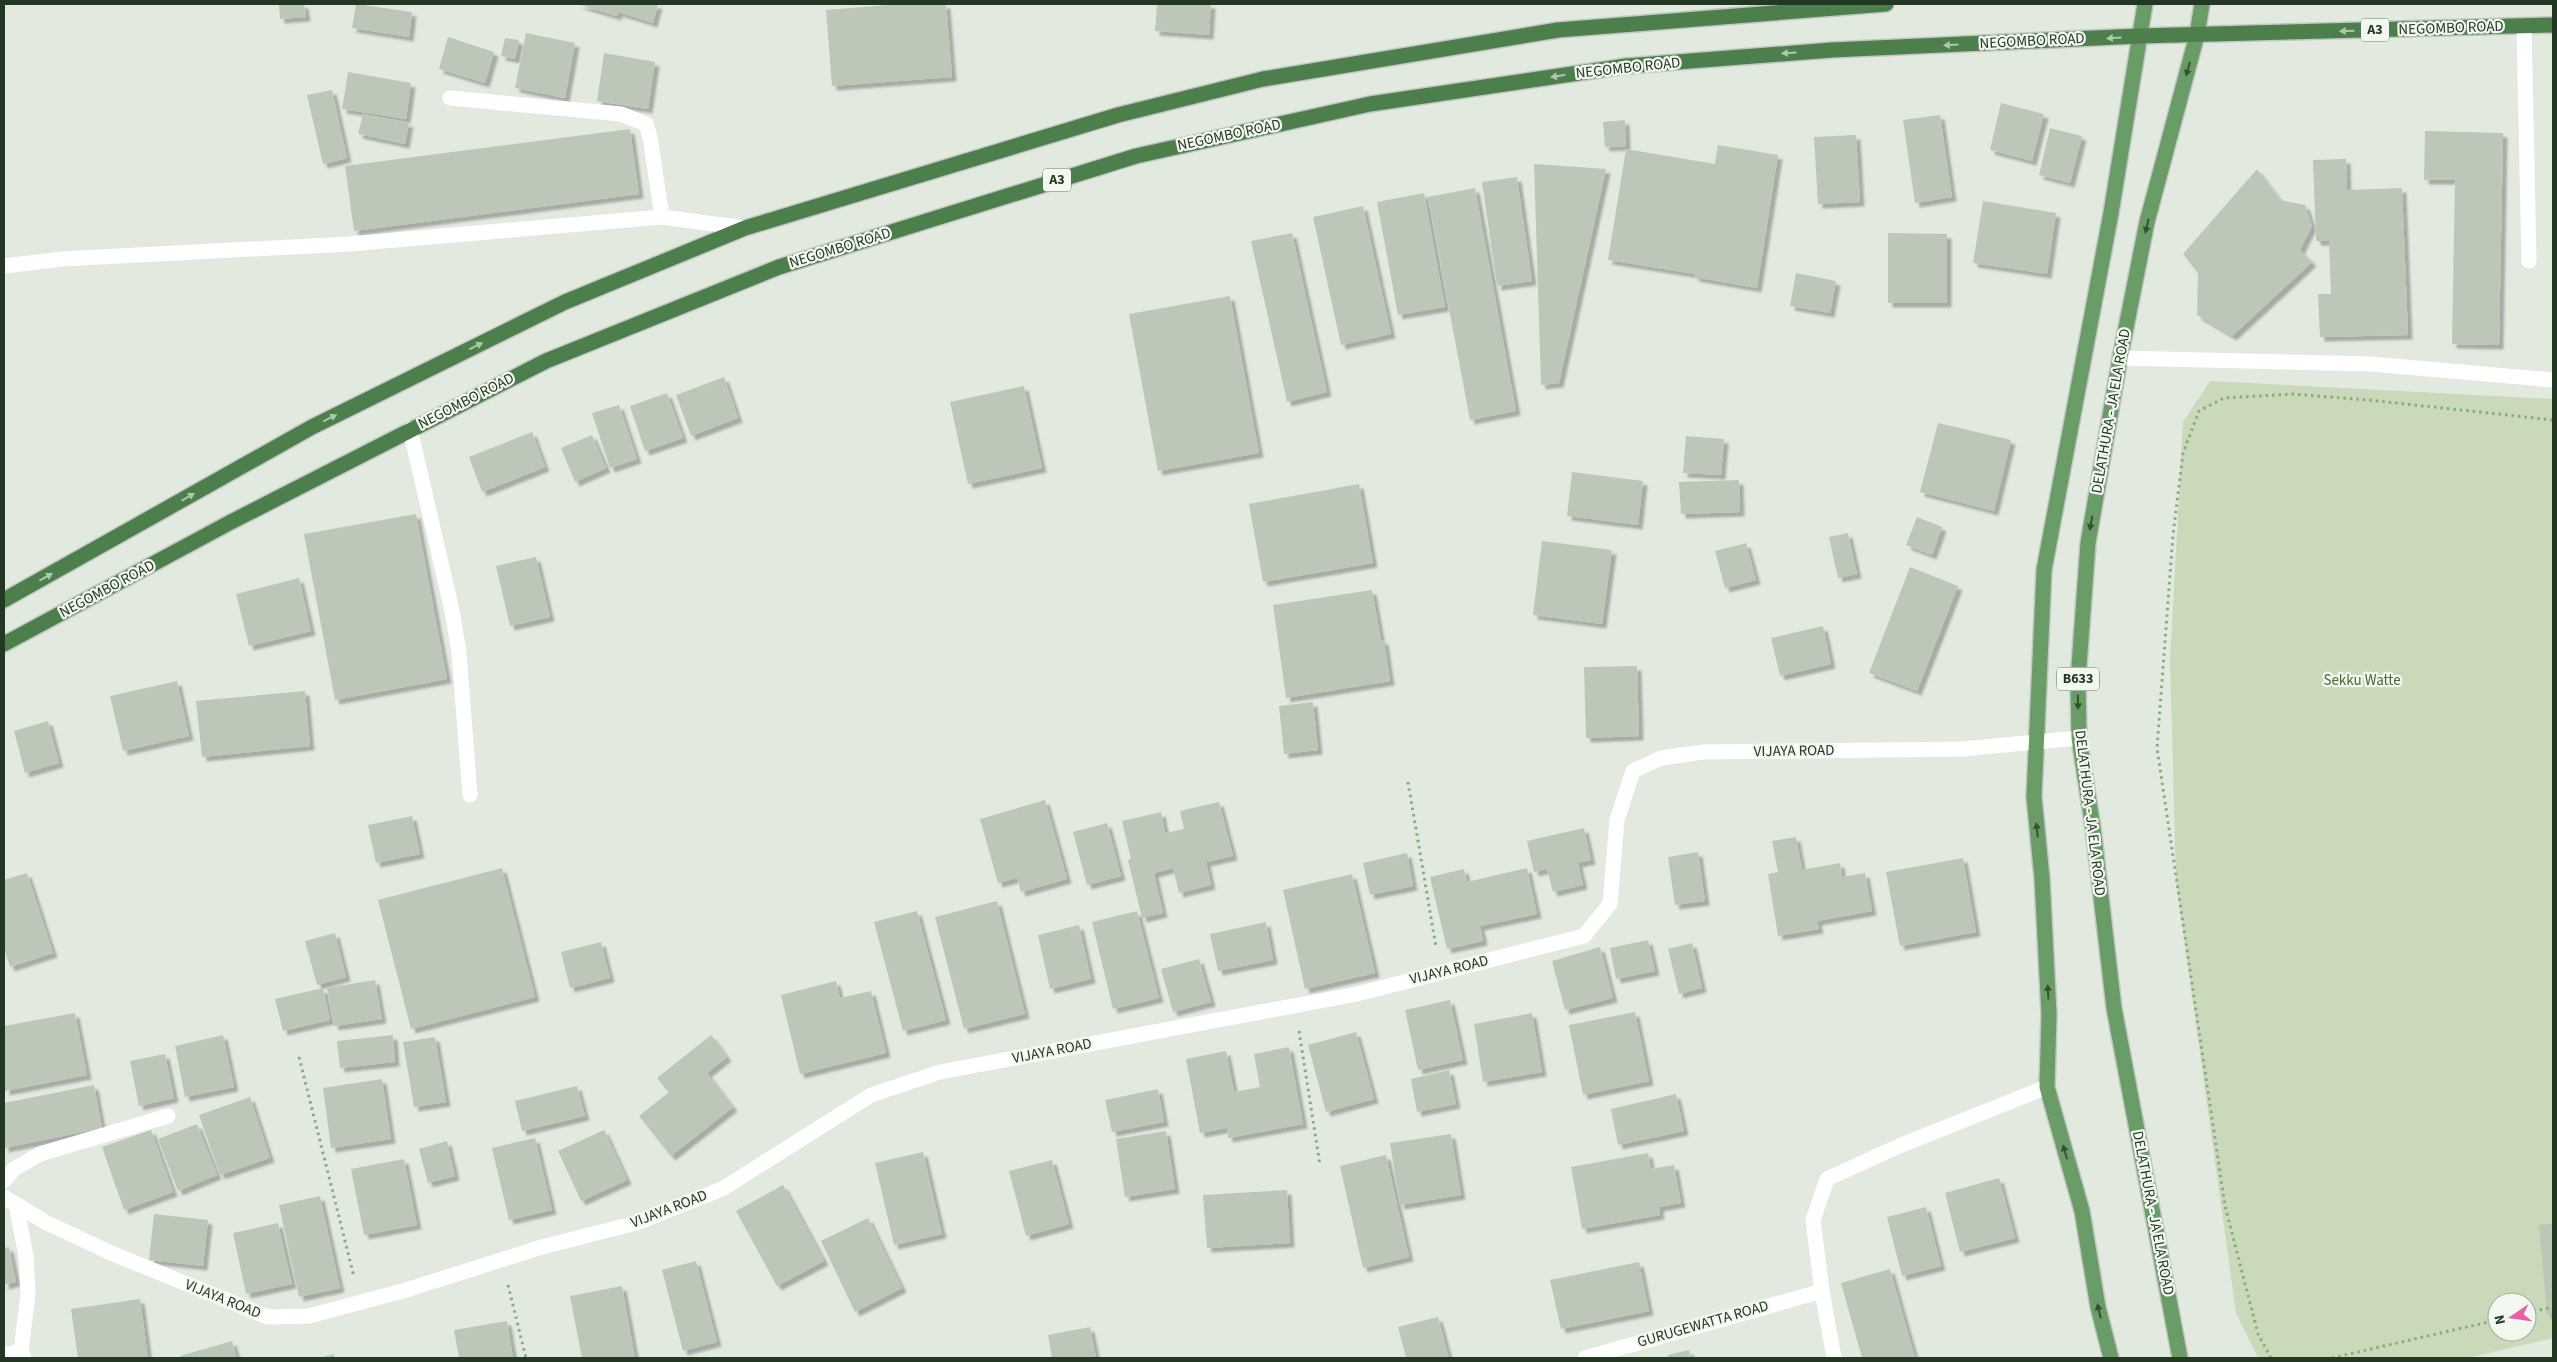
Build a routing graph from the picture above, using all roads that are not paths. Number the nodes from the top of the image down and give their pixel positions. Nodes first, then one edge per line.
1 (1886, 4) edge
2 (2145, 4) edge
3 (2202, 4) edge
4 (2553, 25) edge
5 (2524, 26) junction
6 (2198, 35) junction
7 (2139, 36) junction
8 (450, 98) dead end
9 (662, 217) junction
10 (745, 228) junction
11 (2529, 261) dead end
12 (4, 266) edge
13 (2120, 358) junction
14 (2553, 380) edge
15 (410, 429) junction
16 (4, 600) edge
17 (4, 644) edge
18 (2079, 738) junction
19 (2036, 742) junction
20 (470, 795) dead end
21 (2047, 1087) junction
22 (168, 1116) dead end
23 (4, 1181) edge
24 (10, 1200) edge
25 (1822, 1291) junction
26 (23, 1355) edge
27 (4, 1356) edge
28 (1585, 1358) edge
29 (1834, 1358) edge
30 (2111, 1358) edge
31 (2180, 1358) edge

1 - 10 highway
2 - 7 main road, B633
3 - 6 main road, DELATHURA - JA ELA ROAD / B633
4 - 5 highway, NEGOMBO ROAD / A3
5 -> 6 highway, NEGOMBO ROAD / A3
5 - 11 street
6 - 7 highway, NEGOMBO ROAD / A3
6 -> 13 main road, DELATHURA - JA ELA ROAD / B633
7 -> 15 highway, NEGOMBO ROAD / A3
7 - 19 main road, B633
8 - 9 street
9 - 10 street
9 - 12 street
16 -> 10 highway
13 - 14 street
13 -> 18 main road, DELATHURA - JA ELA ROAD / B633
15 - 17 highway, NEGOMBO ROAD / A3
15 - 20 street
18 - 19 street, VIJAYA ROAD
18 - 31 main road, DELATHURA - JA ELA ROAD / B633
21 -> 19 main road, B633
19 - 24 street, VIJAYA ROAD
21 - 25 street
30 -> 21 main road, B633
22 - 23 street
24 - 26 street
25 - 28 street, GURUGEWATTA ROAD
25 - 29 street
26 - 27 street

